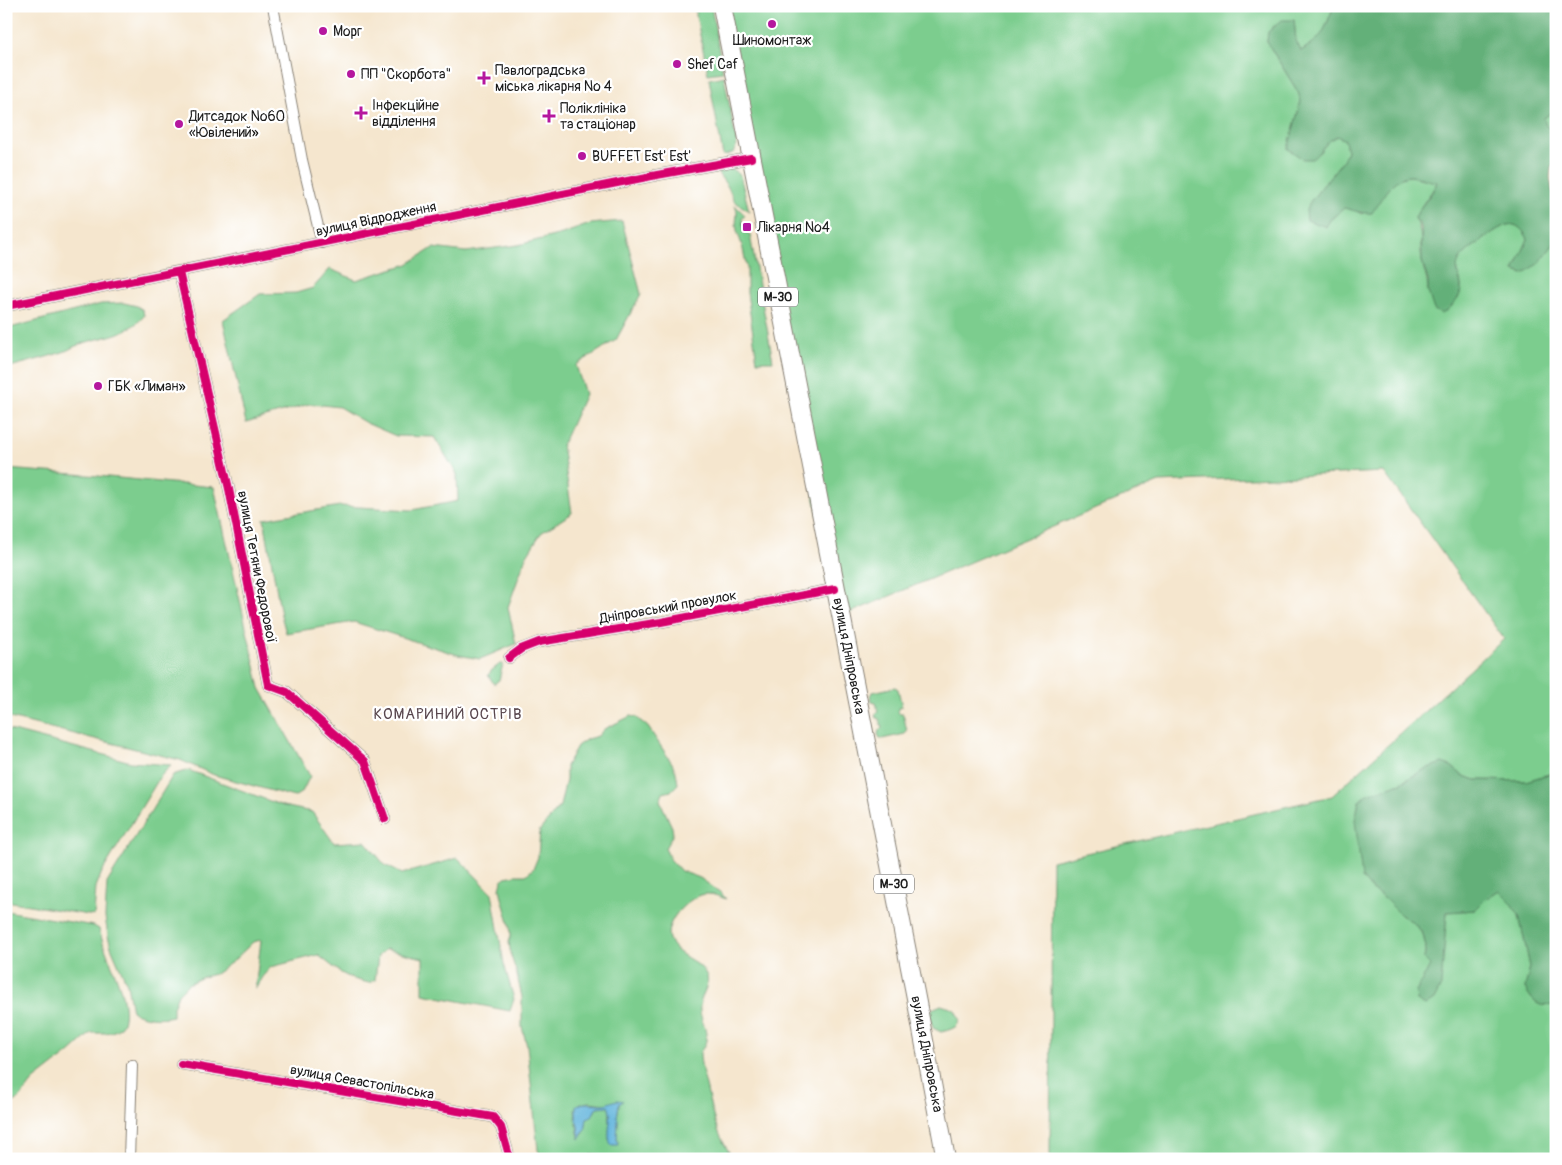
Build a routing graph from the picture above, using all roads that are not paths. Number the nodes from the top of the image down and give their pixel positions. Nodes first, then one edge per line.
1 (273, 6) edge
2 (722, 6) edge
3 (751, 158) junction
4 (322, 243) junction
5 (179, 272) junction
6 (6, 306) edge
7 (835, 588) junction
8 (509, 658) dead end
9 (385, 819) dead end
10 (181, 1064) dead end
11 (132, 1065) dead end
12 (129, 1159) edge
13 (510, 1159) edge
14 (946, 1159) edge

1 - 4 street
2 - 3 highway, вулиця Дніпровська / М-30
3 - 4 street, вулиця Відродження
3 - 7 highway, вулиця Дніпровська / М-30
4 - 5 street, вулиця Відродження
5 - 6 street, вулиця Відродження
5 - 9 street, вулиця Тетяни Федорової
7 - 8 street, Дніпровський провулок
7 - 14 highway, вулиця Дніпровська / М-30
10 - 13 street, вулиця Севастопільська
11 - 12 street

